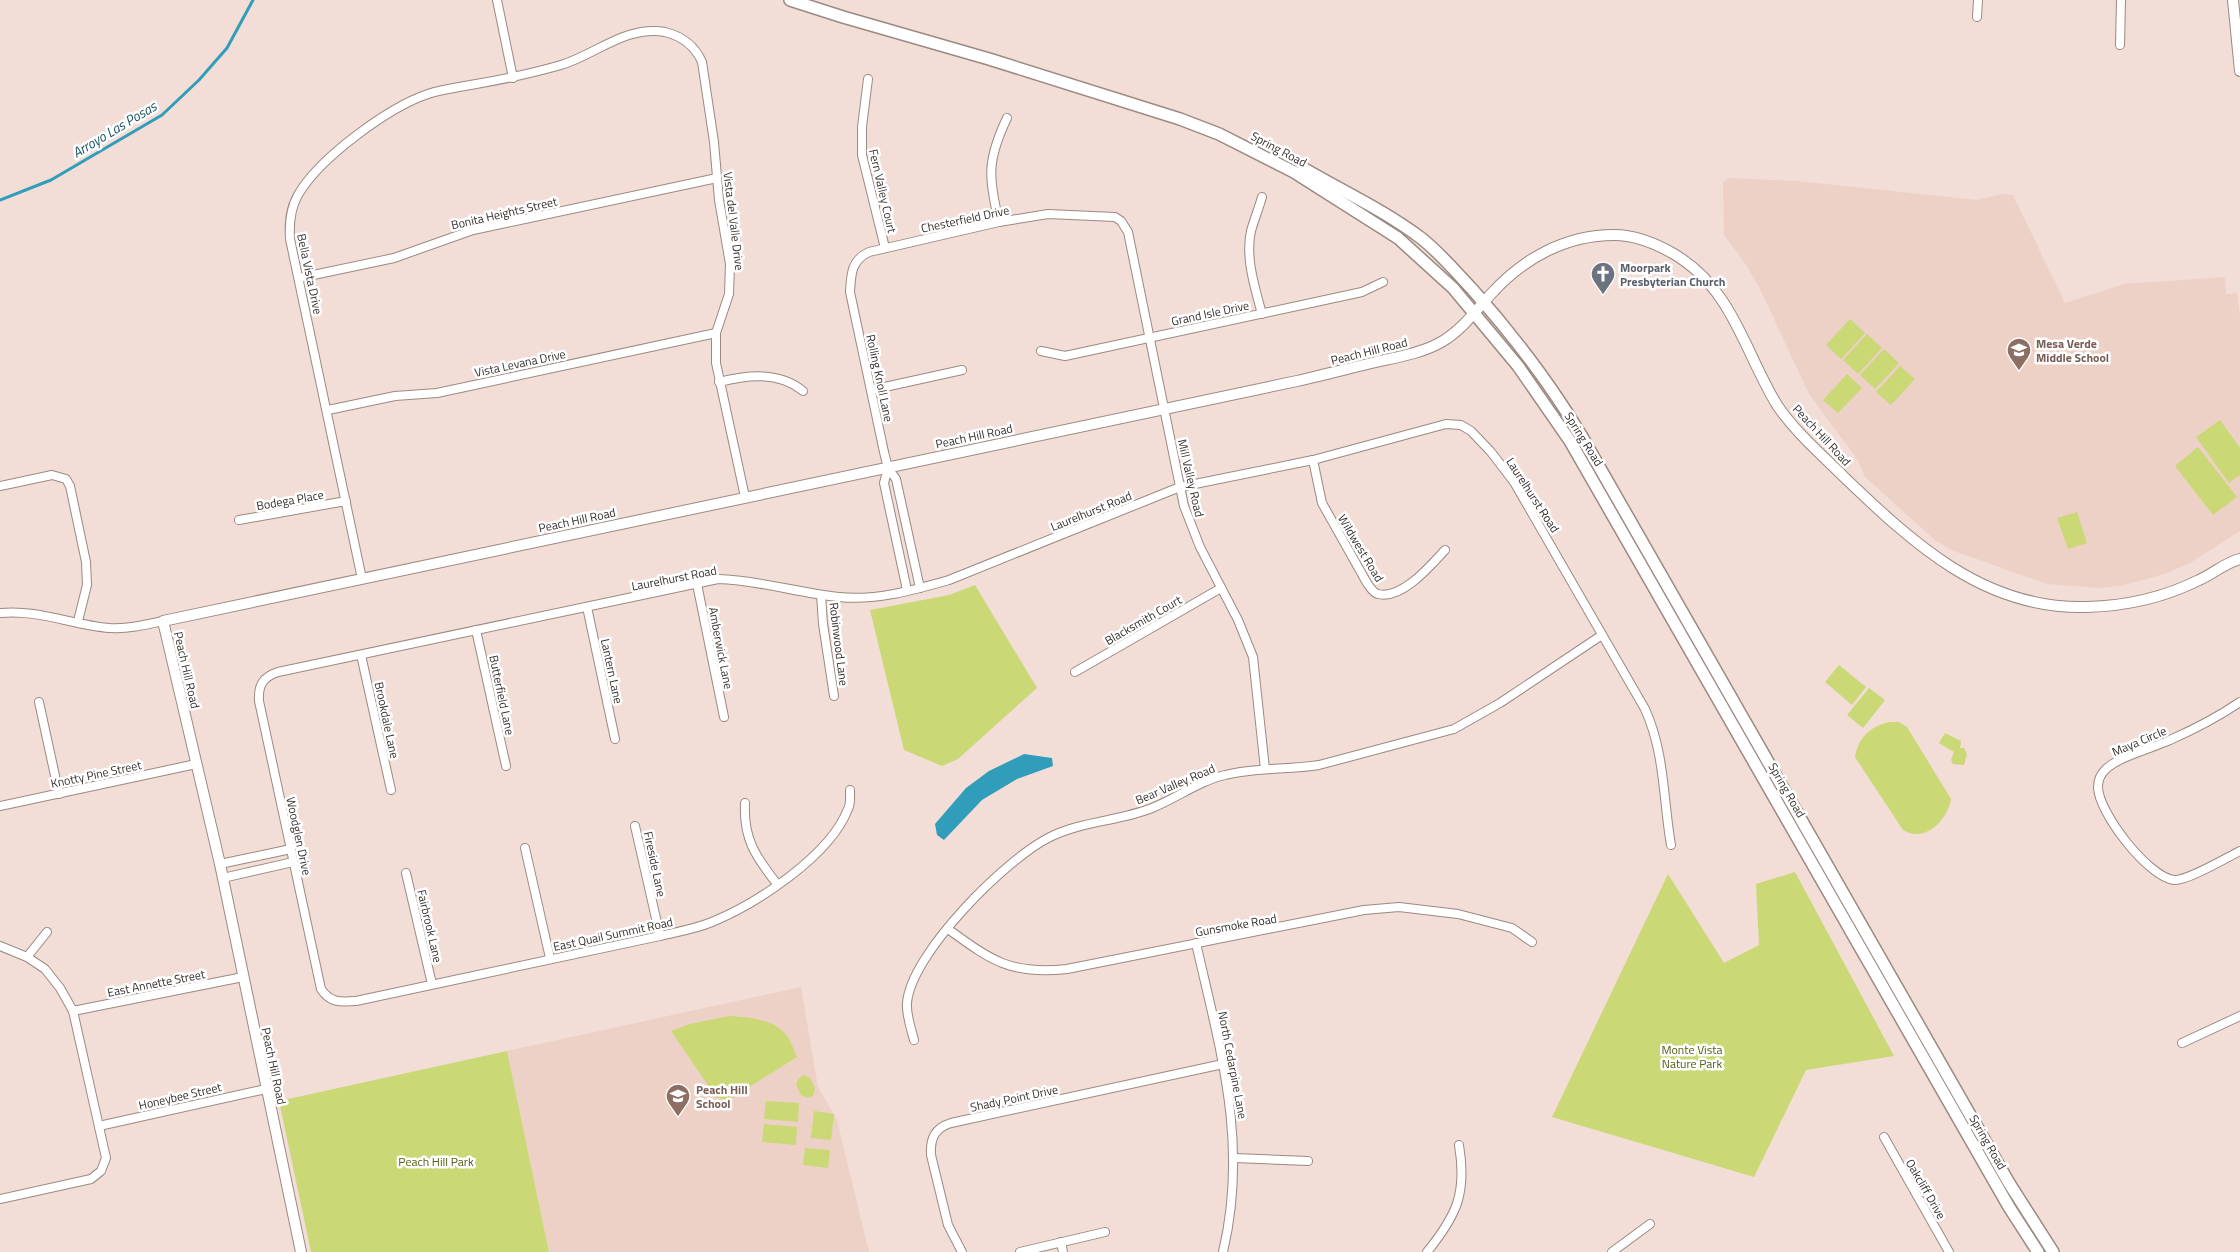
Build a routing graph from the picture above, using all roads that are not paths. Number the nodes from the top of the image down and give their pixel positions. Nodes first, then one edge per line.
1 (497, 0) edge
2 (790, 0) edge
3 (812, 0) edge
4 (1978, 0) edge
5 (2121, 0) edge
6 (2233, 0) edge
7 (1977, 17) dead end
8 (627, 36) joint
9 (2120, 45) dead end
10 (2240, 71) edge
11 (513, 78) junction
12 (868, 79) dead end
13 (1007, 118) dead end
14 (717, 178) junction
15 (1262, 197) dead end
16 (1115, 217) joint
17 (999, 222) junction
18 (885, 248) junction
19 (298, 278) junction
20 (1383, 282) dead end
21 (850, 292) joint
22 (1484, 302) junction
23 (1475, 312) junction
24 (1262, 314) junction
25 (716, 333) junction
26 (1149, 338) junction
27 (1041, 351) dead end
28 (962, 370) dead end
29 (719, 382) junction
30 (871, 390) junction
31 (802, 391) dead end
32 (1164, 409) junction
33 (328, 410) junction
34 (1313, 460) junction
35 (888, 468) junction
36 (0, 486) edge
37 (1180, 487) junction
38 (745, 497) junction
39 (346, 501) junction
40 (239, 520) dead end
41 (1445, 550) dead end
42 (2238, 557) edge
43 (362, 579) junction
44 (697, 584) junction
45 (920, 588) junction
46 (1221, 588) junction
47 (907, 590) junction
48 (822, 595) junction
49 (587, 607) junction
50 (0, 612) edge
51 (78, 621) junction
52 (163, 621) junction
53 (476, 630) junction
54 (1602, 635) junction
55 (361, 655) junction
56 (1075, 672) dead end
57 (262, 682) joint
58 (834, 696) dead end
59 (39, 702) dead end
60 (2240, 702) edge
61 (724, 717) dead end
62 (615, 739) dead end
63 (196, 764) junction
64 (506, 766) dead end
65 (1265, 769) junction
66 (391, 790) dead end
67 (850, 790) dead end
68 (58, 794) junction
69 (746, 803) dead end
70 (0, 806) edge
71 (636, 826) dead end
72 (1671, 845) dead end
73 (525, 848) dead end
74 (291, 849) junction
75 (2240, 851) edge
76 (293, 862) junction
77 (220, 864) junction
78 (406, 873) dead end
79 (222, 878) junction
80 (777, 884) junction
81 (948, 929) junction
82 (47, 932) dead end
83 (660, 936) junction
84 (1532, 942) dead end
85 (1196, 943) junction
86 (0, 946) edge
87 (27, 957) junction
88 (550, 958) junction
89 (243, 977) junction
90 (432, 984) junction
91 (325, 995) joint
92 (73, 1011) junction
93 (2240, 1016) edge
94 (914, 1040) dead end
95 (2182, 1043) dead end
96 (1223, 1064) junction
97 (266, 1089) junction
98 (99, 1126) junction
99 (1884, 1137) dead end
100 (1459, 1145) dead end
101 (1235, 1158) junction
102 (1308, 1161) dead end
103 (0, 1200) edge
104 (1650, 1224) dead end
105 (1106, 1232) dead end
106 (1061, 1242) junction
107 (301, 1252) edge
108 (962, 1252) edge
109 (1020, 1252) edge
110 (1063, 1252) edge
111 (1223, 1252) edge
112 (1427, 1252) edge
113 (1612, 1252) edge
114 (1949, 1252) edge
115 (2038, 1252) edge
116 (2053, 1252) edge

1 - 11 street
2 - 23 main road, Spring Road
3 - 22 main road, Spring Road
4 - 7 street
5 - 9 street
6 - 10 street
8 - 11 street, Bella Vista Drive
8 - 14 street, Vista del Valle Drive
11 - 19 street, Bella Vista Drive
12 - 18 street, Fern Valley Court
13 - 17 street
14 - 19 street, Bonita Heights Street
14 - 25 street, Vista del Valle Drive
15 - 24 street
16 - 17 street, Chesterfield Drive
16 - 26 street, Mill Valley Road
17 - 18 street, Chesterfield Drive
18 - 21 street, Chesterfield Drive
19 - 33 street, Bella Vista Drive
20 - 24 street, Grand Isle Drive
21 - 30 street, Rolling Knoll Lane
22 - 23 street, Peach Hill Road
22 - 42 street, Peach Hill Road
22 - 116 main road, Spring Road
23 - 32 street, Peach Hill Road
23 - 115 main road, Spring Road
24 - 26 street, Grand Isle Drive
25 - 29 street, Vista del Valle Drive
25 - 33 street, Vista Levana Drive
26 - 27 street, Grand Isle Drive
26 - 32 street, Mill Valley Road
28 - 30 street
29 - 31 street
29 - 38 street, Vista del Valle Drive
30 - 35 street, Rolling Knoll Lane
32 - 35 street, Peach Hill Road
32 - 37 street, Mill Valley Road
33 - 39 street, Bella Vista Drive
34 - 37 street, Laurelhurst Road
34 - 41 street, Wildwest Road
34 - 54 street, Laurelhurst Road
35 - 38 street, Peach Hill Road
35 - 45 street, Rolling Knoll Lane
35 - 47 street, Rolling Knoll Lane
36 - 51 street
37 - 45 street, Laurelhurst Road
37 - 46 street, Mill Valley Road
38 - 43 street, Peach Hill Road
39 - 40 street, Bodega Place
39 - 43 street, Bella Vista Drive
43 - 52 street, Peach Hill Road
44 - 48 street, Laurelhurst Road
44 - 49 street, Laurelhurst Road
44 - 61 street, Amberwick Lane
45 - 47 street, Laurelhurst Road
46 - 56 street, Blacksmith Court
46 - 65 street, Mill Valley Road
47 - 48 street, Laurelhurst Road
48 - 58 street, Robinwood Lane
49 - 53 street, Laurelhurst Road
49 - 62 street, Lantern Lane
50 - 51 street
51 - 52 street
52 - 63 street, Peach Hill Road
53 - 55 street, Laurelhurst Road
53 - 64 street, Butterfield Lane
54 - 65 street, Bear Valley Road
54 - 72 street, Laurelhurst Road
55 - 57 street, Laurelhurst Road
55 - 66 street, Brookdale Lane
57 - 74 street, Woodglen Drive
59 - 68 street
60 - 75 street, Maya Circle
63 - 68 street, Knotty Pine Street
63 - 77 street, Peach Hill Road
65 - 81 street, Bear Valley Road
67 - 80 street, East Quail Summit Road
68 - 70 street, Knotty Pine Street
69 - 80 street
71 - 83 street, Fireside Lane
73 - 88 street
74 - 76 street, Woodglen Drive
74 - 77 street
76 - 79 street
76 - 91 street, Woodglen Drive
77 - 79 street, Peach Hill Road
78 - 90 street, Fairbrook Lane
79 - 89 street, Peach Hill Road
80 - 83 street, East Quail Summit Road
81 - 85 street, Gunsmoke Road
81 - 94 street, Bear Valley Road
82 - 87 street
83 - 88 street, East Quail Summit Road
84 - 85 street, Gunsmoke Road
85 - 96 street, North Cedarpine Lane
86 - 87 street
87 - 92 street
88 - 90 street, East Quail Summit Road
89 - 92 street, East Annette Street
89 - 97 street, Peach Hill Road
90 - 91 street, East Quail Summit Road
92 - 98 street
93 - 95 street
96 - 101 street, North Cedarpine Lane
96 - 108 street, Shady Point Drive
97 - 98 street, Honeybee Street
97 - 107 street, Peach Hill Road
98 - 103 street
99 - 114 street, Oakcliff Drive
100 - 112 street
101 - 102 street
101 - 111 street, North Cedarpine Lane
104 - 113 street
105 - 106 street
106 - 109 street
106 - 110 street

